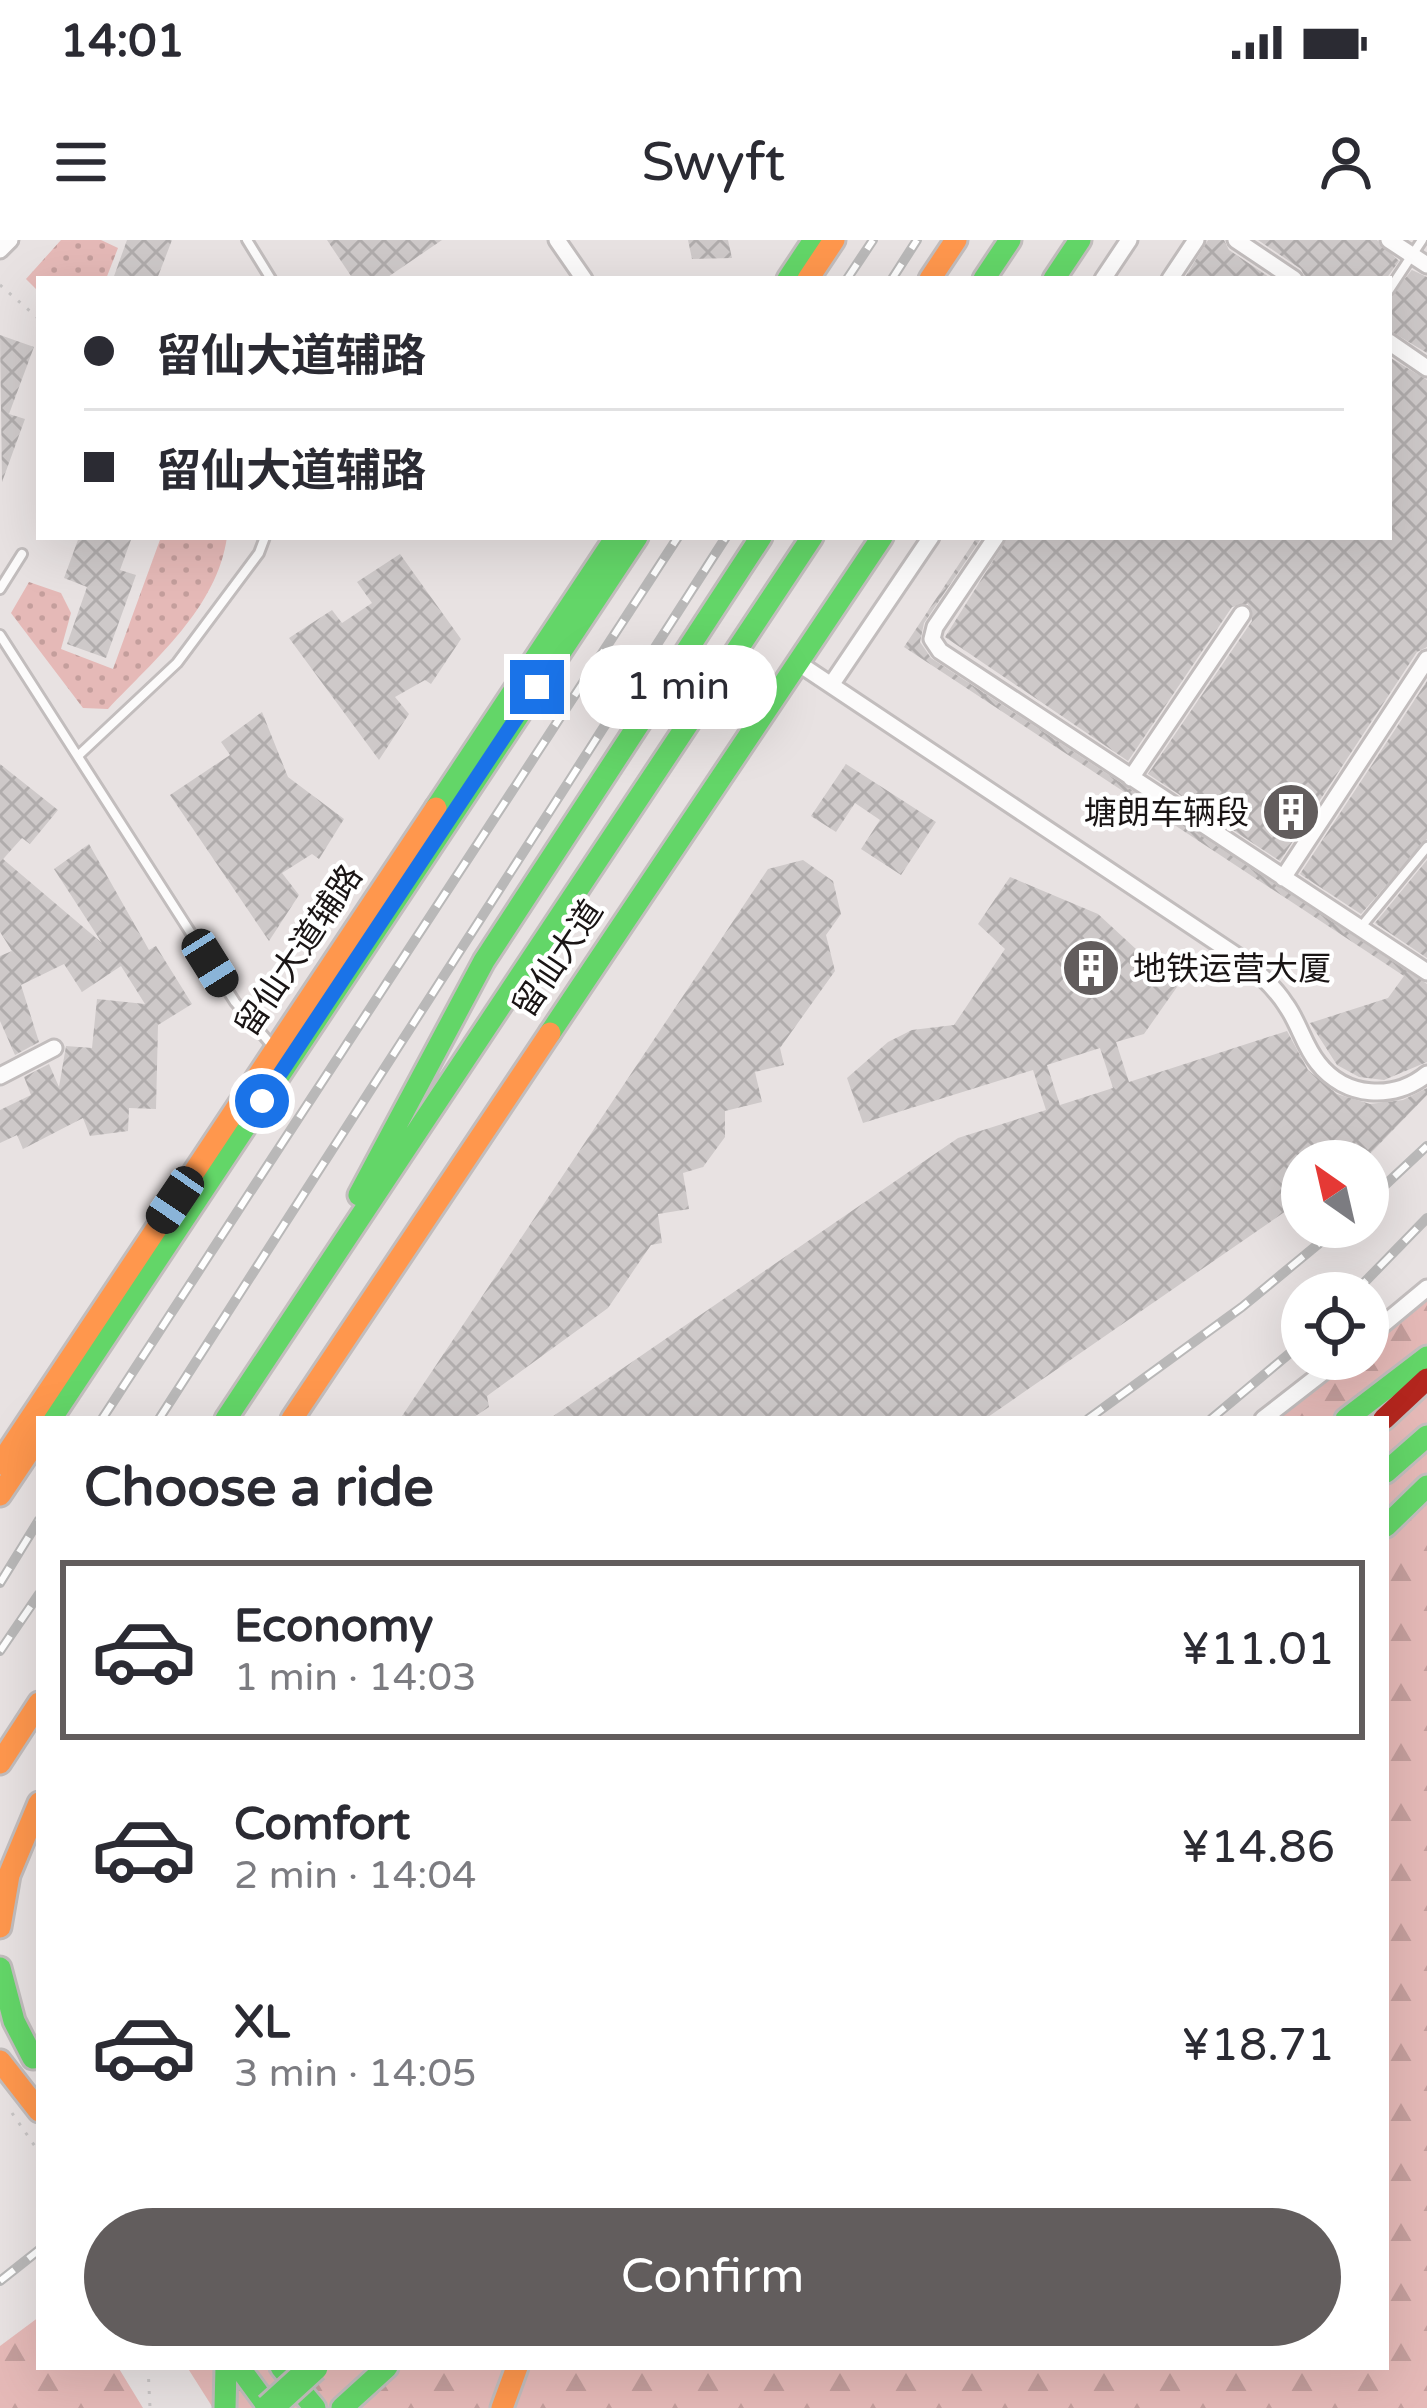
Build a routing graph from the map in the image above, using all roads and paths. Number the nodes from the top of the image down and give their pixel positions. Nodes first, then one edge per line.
1 (10, 240) edge
2 (247, 240) edge
3 (557, 240) edge
4 (814, 240) edge
5 (834, 240) edge
6 (956, 240) edge
7 (1010, 240) edge
8 (1080, 240) edge
9 (1130, 240) edge
10 (1196, 240) edge
11 (1236, 240) edge
12 (1389, 240) edge
13 (1422, 240) edge
14 (0, 250) edge
15 (1420, 260) edge
16 (269, 276) edge
17 (582, 276) edge
18 (790, 276) edge
19 (810, 276) edge
20 (933, 276) edge
21 (986, 276) edge
22 (1056, 276) edge
23 (1105, 276) edge
24 (1172, 276) edge
25 (1290, 276) edge
26 (0, 284) edge
27 (1392, 287) edge
28 (36, 316) edge
29 (1392, 344) edge
30 (1427, 368) edge
31 (264, 540) edge
32 (614, 540) edge
33 (635, 540) edge
34 (758, 540) edge
35 (810, 540) edge
36 (880, 540) edge
37 (929, 540) edge
38 (994, 540) edge
39 (22, 554) dead end
40 (0, 589) edge
41 (1242, 614) dead end
42 (0, 635) edge
43 (1427, 659) edge
44 (798, 663) junction
45 (831, 685) junction
46 (80, 754) junction
47 (1131, 778) junction
48 (1427, 847) edge
49 (1283, 878) junction
50 (1360, 928) junction
51 (1427, 972) edge
52 (54, 1048) dead end
53 (282, 1056) junction
54 (1427, 1074) edge
55 (0, 1076) edge
56 (1427, 1288) edge
57 (293, 1318) junction
58 (1389, 1320) edge
59 (1427, 1357) edge
60 (1427, 1379) edge
61 (1313, 1380) edge
62 (53, 1416) edge
63 (228, 1416) edge
64 (294, 1416) edge
65 (1267, 1416) edge
66 (1350, 1416) edge
67 (1387, 1416) edge
68 (1427, 1436) edge
69 (36, 1441) edge
70 (0, 1464) edge
71 (1389, 1469) edge
72 (1427, 1486) edge
73 (0, 1495) edge
74 (1389, 1523) edge
75 (36, 1708) edge
76 (0, 1762) edge
77 (36, 1804) edge
78 (36, 1808) edge
79 (0, 1856) edge
80 (0, 1927) edge
81 (0, 1968) edge
82 (0, 2016) edge
83 (14, 2070) edge
84 (36, 2106) edge
85 (36, 2142) edge
86 (148, 2370) edge
87 (226, 2370) edge
88 (241, 2370) edge
89 (283, 2370) edge
90 (311, 2370) edge
91 (384, 2370) edge
92 (516, 2370) edge
93 (151, 2408) edge
94 (225, 2408) edge
95 (269, 2408) edge
96 (315, 2408) edge
97 (342, 2408) edge
98 (502, 2408) edge

1 - 14 street
2 - 16 lane
3 - 17 street
4 - 18 main road
5 - 19 main road
6 - 20 main road
7 - 21 main road
8 - 22 main road
9 - 23 street
10 - 24 street
11 - 25 street
12 - 15 street
13 - 15 lane
15 - 27 lane
26 - 28 path
29 - 30 street
31 - 46 lane
32 - 53 main road, 留仙大道辅路
33 - 53 main road, 留仙大道辅路
34 - 57 main road
35 - 57 main road, 留仙大道
36 - 44 main road, 留仙大道
37 - 45 street
38 - 47 street
39 - 40 lane
41 - 47 street
42 - 46 lane
43 - 49 street
44 - 45 street
44 - 64 main road, 留仙大道
45 - 54 street
46 - 53 lane
47 - 49 street
48 - 50 lane
49 - 50 street
50 - 51 street
52 - 55 street
53 - 62 main road, 留仙大道辅路
53 - 70 main road, 留仙大道辅路
56 - 58 street
57 - 63 main road, 留仙大道
59 - 66 main road
60 - 67 main road
61 - 65 street
68 - 71 main road
69 - 73 main road
72 - 74 main road
75 - 76 main road
77 - 79 main road
78 - 80 main road
81 - 83 main road
82 - 83 main road
83 - 84 main road
83 - 85 path
86 - 93 path
87 - 94 main road
88 - 95 main road
89 - 96 main road
90 - 95 main road, bridge
91 - 97 main road
92 - 98 main road

